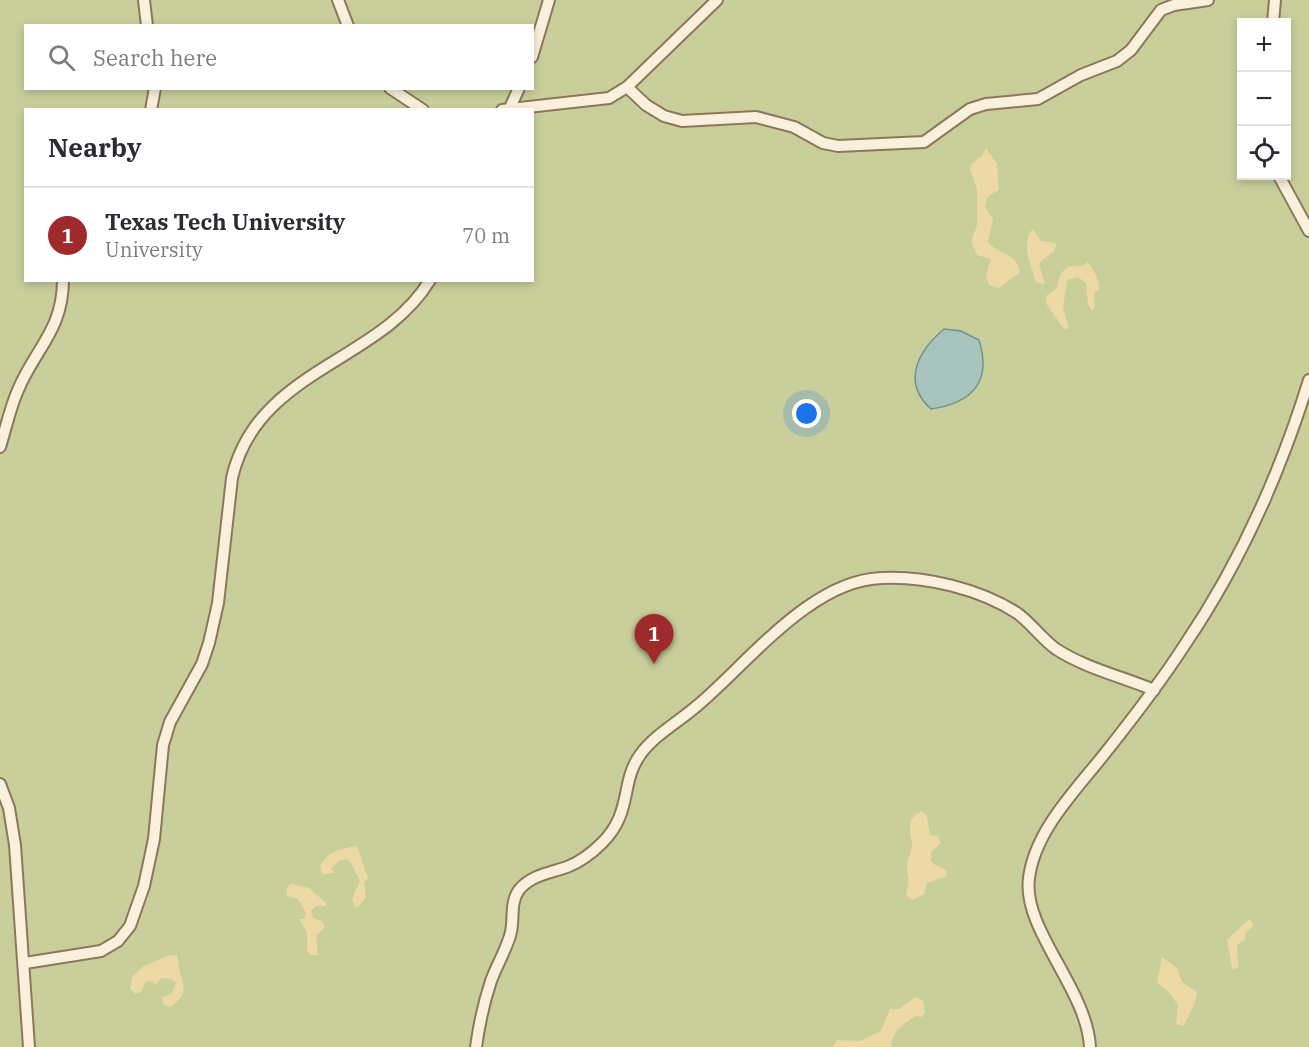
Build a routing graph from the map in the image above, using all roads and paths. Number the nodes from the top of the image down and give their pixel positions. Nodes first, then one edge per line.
1 (144, 0) edge
2 (338, 0) edge
3 (549, 0) edge
4 (717, 0) edge
5 (1208, 0) edge
6 (1275, 0) edge
7 (1273, 18) edge
8 (147, 24) edge
9 (347, 24) edge
10 (534, 50) edge
11 (627, 87) junction
12 (155, 90) edge
13 (393, 90) edge
14 (518, 90) edge
15 (151, 108) edge
16 (420, 108) edge
17 (508, 108) edge
18 (516, 108) edge
19 (1281, 180) edge
20 (1309, 231) edge
21 (63, 282) edge
22 (429, 282) edge
23 (1309, 380) edge
24 (0, 447) edge
25 (1154, 690) junction
26 (0, 784) edge
27 (24, 963) junction
28 (29, 1047) edge
29 (476, 1047) edge
30 (1090, 1047) edge

1 - 8 lane
2 - 9 lane
3 - 10 lane
4 - 11 lane
5 - 11 lane
6 - 7 lane
11 - 18 lane
12 - 15 lane
13 - 16 lane
14 - 17 lane
19 - 20 lane
21 - 24 lane
22 - 27 lane
23 - 25 lane
25 - 29 lane
25 - 30 lane
26 - 27 lane
27 - 28 lane

